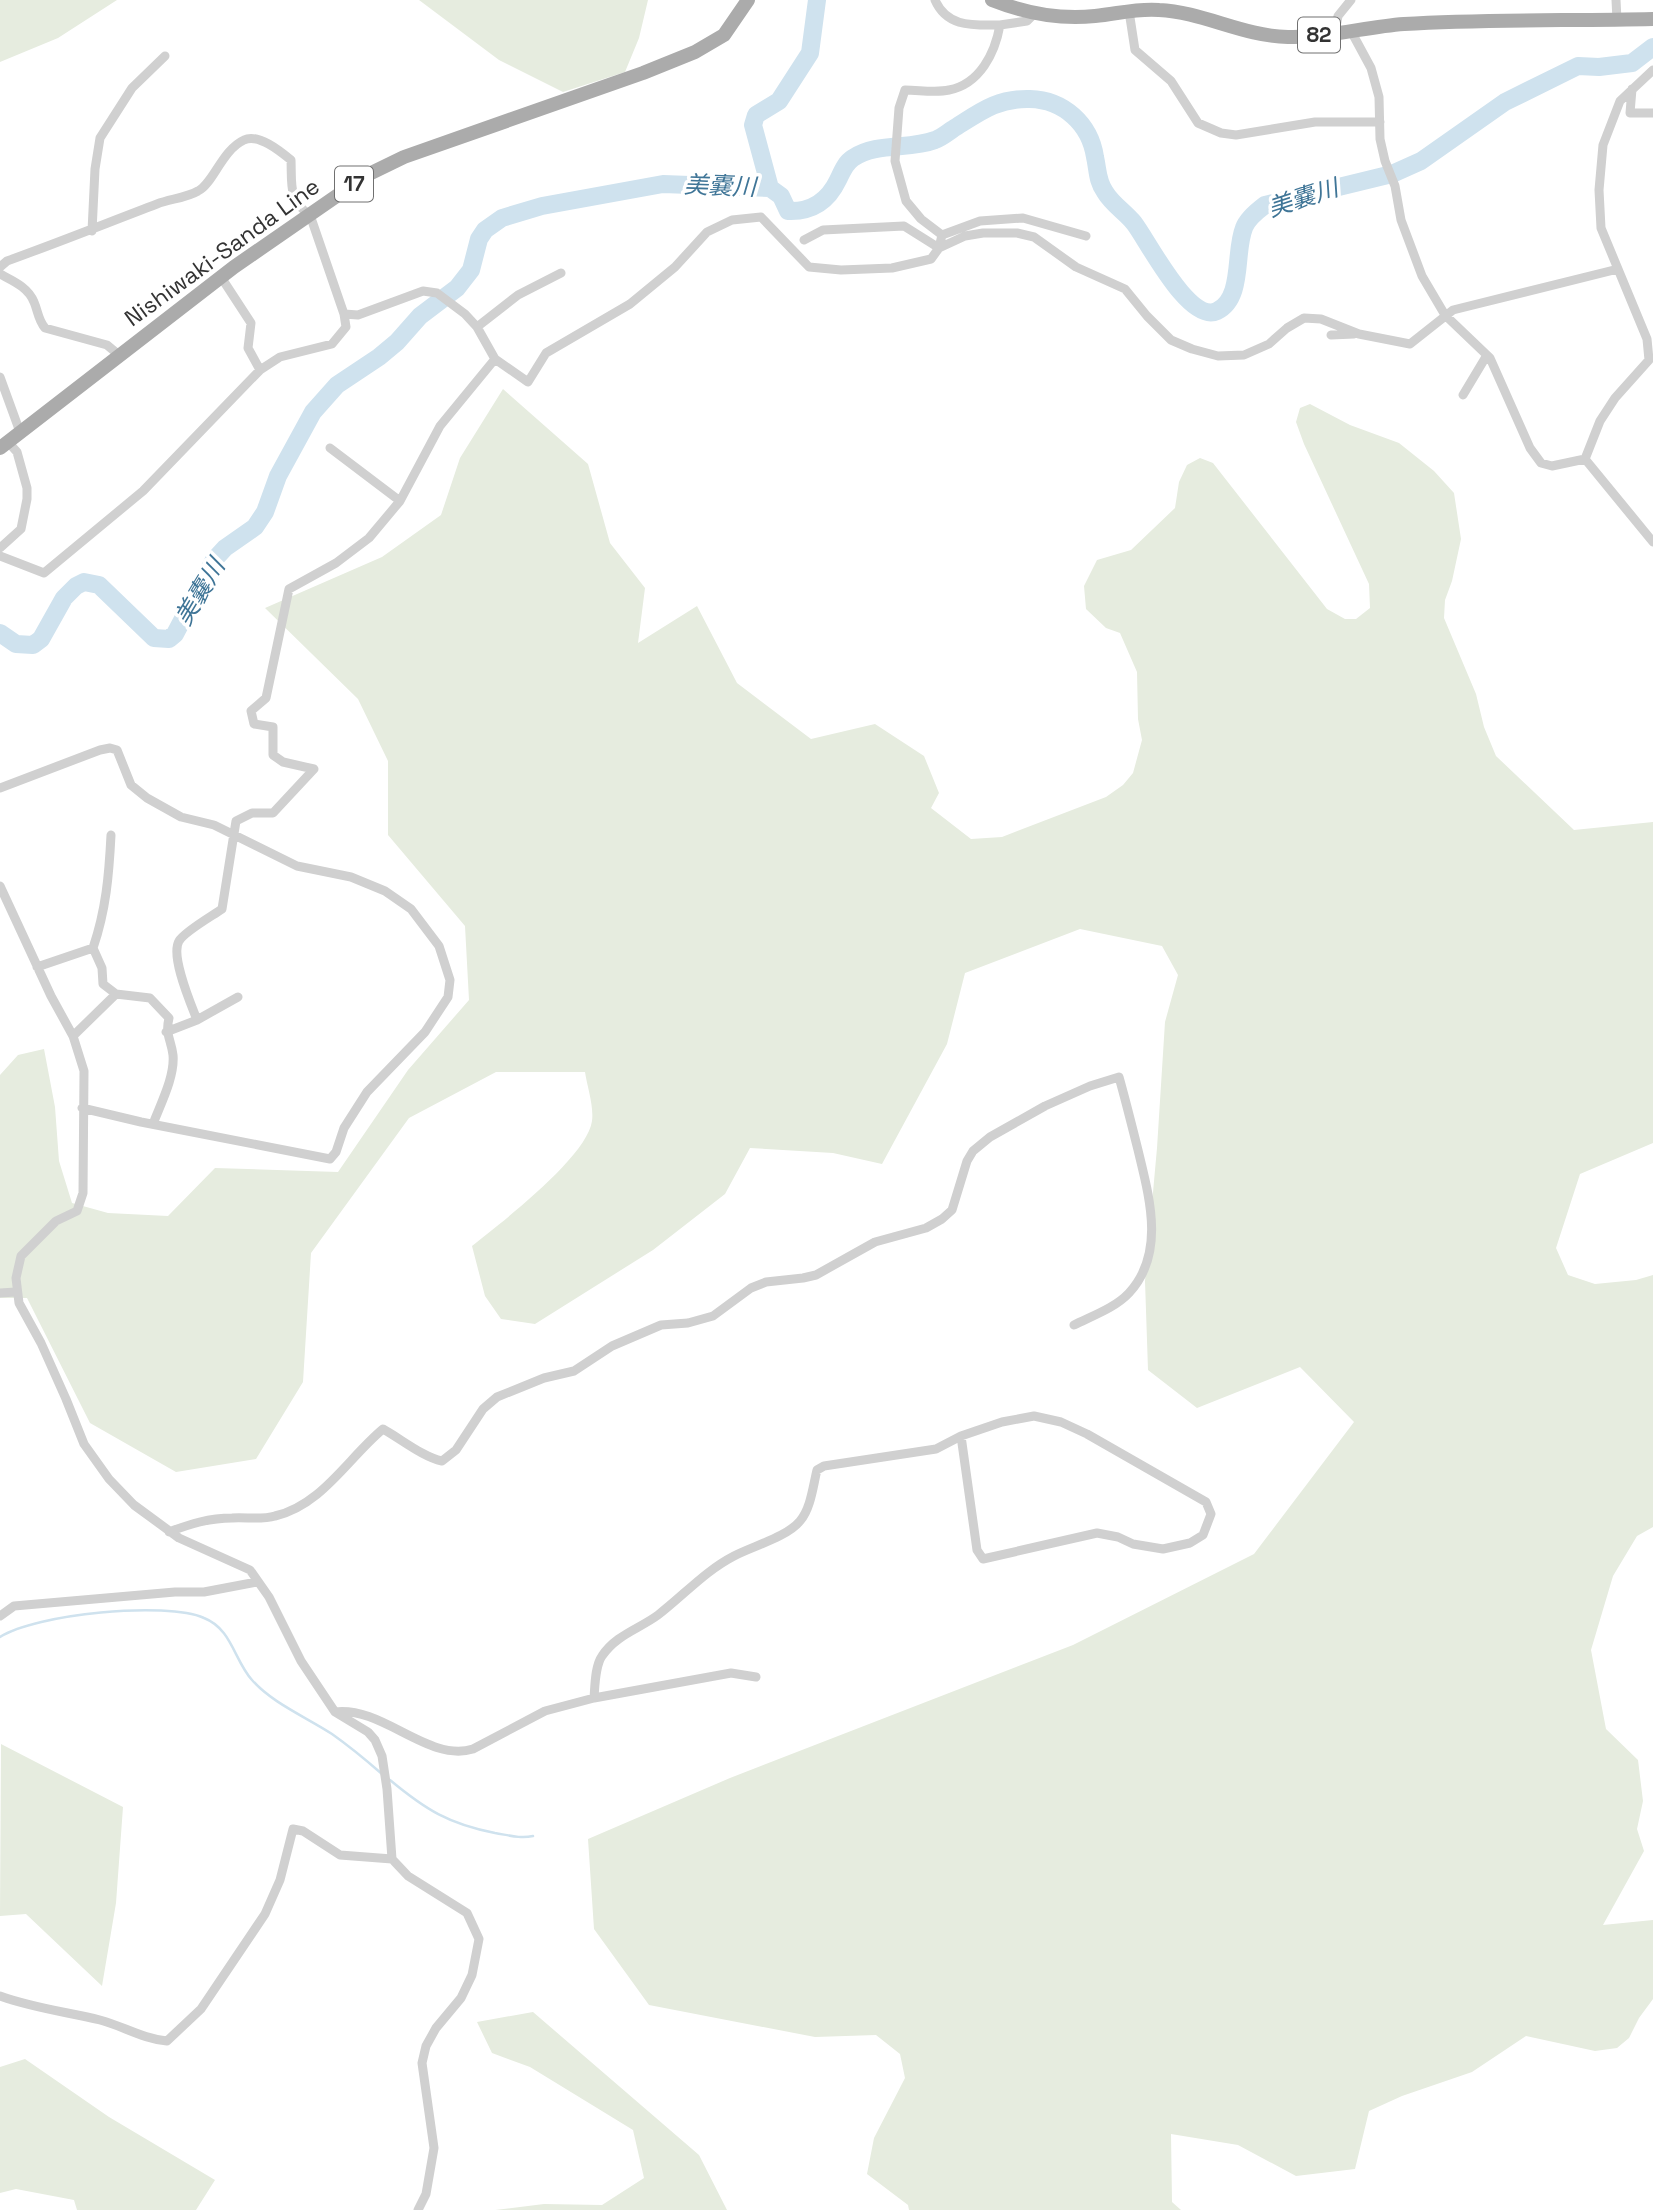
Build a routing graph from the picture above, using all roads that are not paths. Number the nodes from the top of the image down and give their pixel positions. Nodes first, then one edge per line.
1 (748, 0) edge
2 (935, 0) edge
3 (992, 0) edge
4 (1351, 0) edge
5 (1616, 0) edge
6 (1129, 11) junction
7 (1034, 14) junction
8 (1653, 19) edge
9 (1616, 20) junction
10 (1000, 25) junction
11 (1351, 31) junction
12 (1335, 33) junction
13 (165, 56) dead end
14 (1653, 70) edge
15 (1632, 89) junction
16 (1653, 113) edge
17 (1380, 122) junction
18 (310, 215) junction
19 (92, 231) junction
20 (942, 235) junction
21 (1086, 236) dead end
22 (804, 240) dead end
23 (939, 248) junction
24 (0, 267) edge
25 (1618, 269) junction
26 (561, 273) dead end
27 (0, 274) edge
28 (220, 277) junction
29 (344, 314) junction
30 (1445, 315) junction
31 (477, 327) junction
32 (1359, 334) junction
33 (1331, 335) dead end
34 (119, 355) junction
35 (1487, 355) junction
36 (495, 359) junction
37 (1651, 364) edge
38 (260, 370) junction
39 (0, 377) edge
40 (1463, 395) dead end
41 (20, 432) junction
42 (4, 445) edge
43 (330, 449) dead end
44 (1585, 459) junction
45 (400, 501) junction
46 (1653, 542) edge
47 (0, 548) edge
48 (0, 556) edge
49 (0, 788) edge
50 (233, 833) junction
51 (111, 835) dead end
52 (0, 886) edge
53 (93, 948) junction
54 (37, 967) junction
55 (116, 994) junction
56 (238, 997) dead end
57 (197, 1020) junction
58 (166, 1032) junction
59 (74, 1036) junction
60 (82, 1108) junction
61 (152, 1124) junction
62 (16, 1292) junction
63 (0, 1293) edge
64 (1074, 1325) dead end
65 (961, 1436) junction
66 (169, 1532) junction
67 (257, 1582) junction
68 (0, 1616) edge
69 (756, 1677) dead end
70 (594, 1698) junction
71 (335, 1712) junction
72 (392, 1859) junction
73 (0, 1996) edge
74 (418, 2210) edge

1 - 18 main road, Nishiwaki-Sanda Line / 17
2 - 10 street
3 - 7 main road, 82
4 - 12 street
5 - 9 street
6 - 7 main road, 82
6 - 12 main road, 82
6 - 17 street
7 - 10 street
8 - 9 main road, 82
9 - 11 main road, 82
10 - 20 street
11 - 12 main road, 82
11 - 17 street
13 - 19 street
14 - 15 street
15 - 16 street
15 - 25 street
17 - 30 street
18 - 19 street
18 - 28 main road, Nishiwaki-Sanda Line / 17
18 - 29 street
19 - 24 street
20 - 21 street
20 - 23 street
22 - 23 street
23 - 32 street
23 - 36 street
25 - 30 street
25 - 37 street
26 - 31 street
27 - 34 street
28 - 34 main road, Nishiwaki-Sanda Line / 17
28 - 38 street
29 - 31 street
29 - 38 street
30 - 32 street
30 - 35 street
31 - 36 street
32 - 33 street
34 - 41 main road, Nishiwaki-Sanda Line / 17
35 - 40 street
35 - 44 street
36 - 45 street
37 - 44 street
38 - 48 street
39 - 41 street
41 - 42 main road, Nishiwaki-Sanda Line / 17
42 - 47 street
43 - 45 street
44 - 46 street
45 - 50 street
49 - 50 street
50 - 57 street
50 - 61 street
51 - 53 street
52 - 54 street
53 - 54 street
53 - 55 street
54 - 59 street
55 - 58 street
55 - 59 street
56 - 57 street
57 - 58 street
58 - 61 street
59 - 60 street
60 - 61 street
60 - 62 street
62 - 63 street
62 - 66 street
64 - 66 street
65 - 65 street
65 - 70 street
66 - 67 street
67 - 68 street
67 - 71 street
69 - 70 street
70 - 71 street
71 - 72 street
72 - 73 street
72 - 74 street

